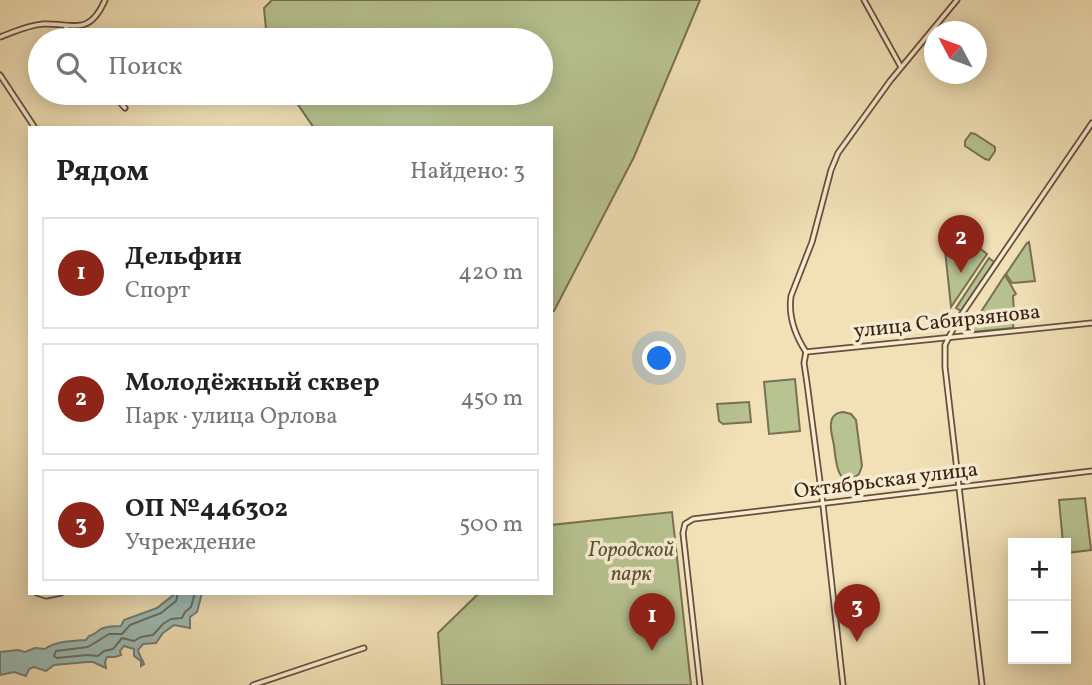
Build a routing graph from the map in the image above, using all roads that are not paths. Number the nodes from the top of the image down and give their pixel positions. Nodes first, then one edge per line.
1 (104, 0) edge
2 (864, 0) edge
3 (957, 0) edge
4 (65, 26) joint
5 (0, 37) edge
6 (901, 67) junction
7 (0, 75) edge
8 (122, 105) edge
9 (125, 108) dead end
10 (1092, 123) edge
11 (34, 126) edge
12 (1092, 323) edge
13 (947, 338) junction
14 (806, 352) junction
15 (1092, 471) edge
16 (960, 488) junction
17 (823, 505) junction
18 (364, 648) dead end
19 (253, 685) edge
20 (700, 685) edge
21 (843, 685) edge
22 (982, 685) edge

1 - 4 street
2 - 6 street
3 - 6 street
4 - 5 street
6 - 14 street
7 - 11 street
8 - 9 street
10 - 13 street
12 - 13 street, улица Сабирзянова
13 - 14 street, улица Сабирзянова
13 - 16 street
14 - 17 street
15 - 16 street, Октябрьская улица
16 - 17 street, Октябрьская улица
16 - 22 street
17 - 20 street, Октябрьская улица
17 - 21 street
18 - 19 street

